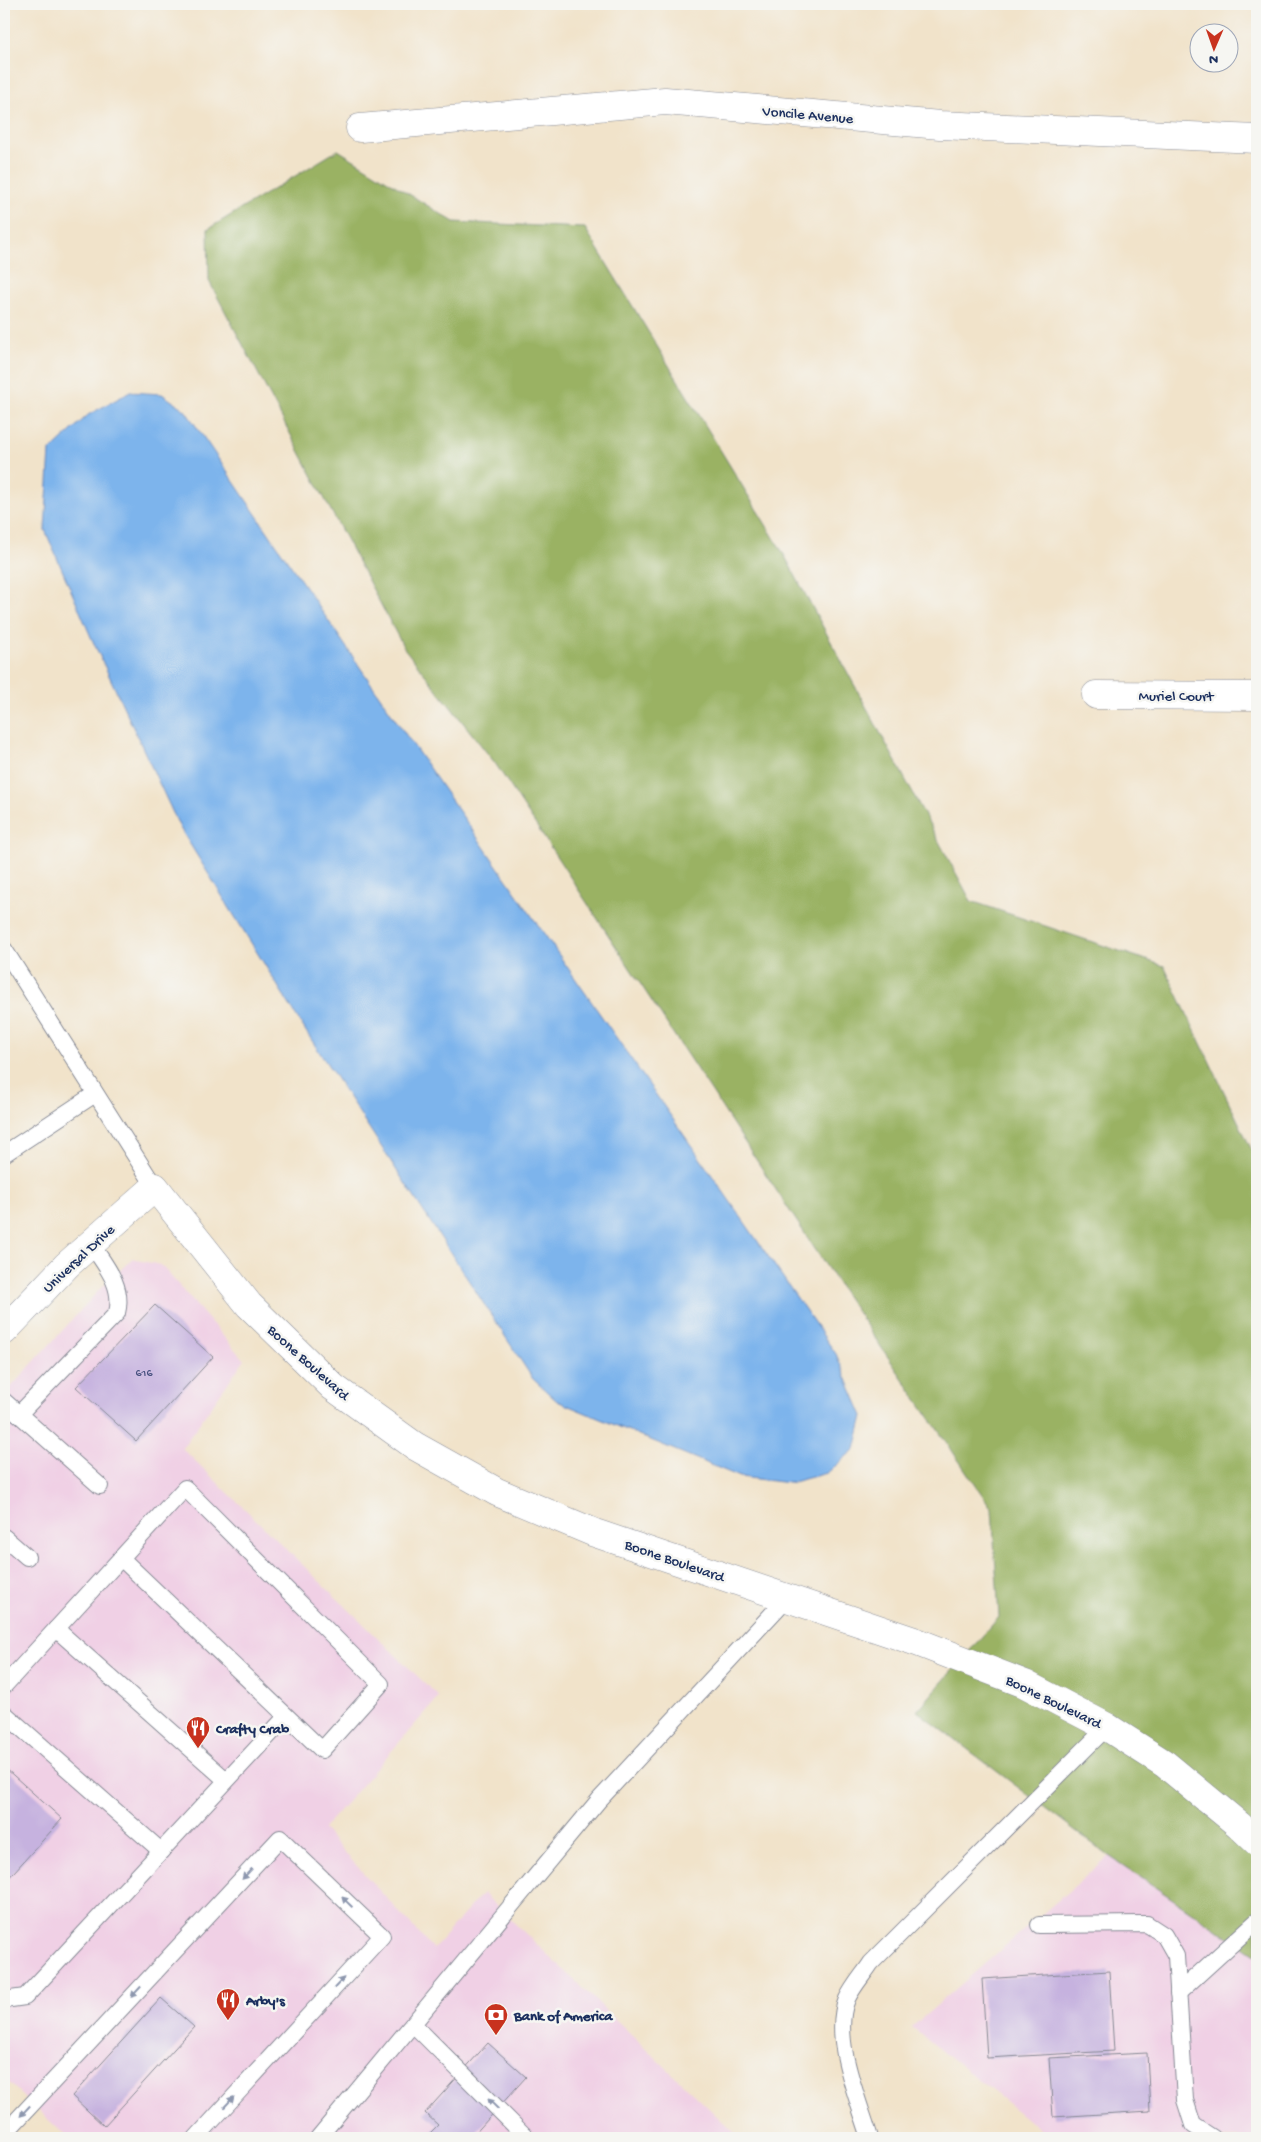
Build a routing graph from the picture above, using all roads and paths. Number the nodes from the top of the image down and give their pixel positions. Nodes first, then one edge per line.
1 (360, 128) dead end
2 (1257, 139) edge
3 (1096, 696) dead end
4 (1257, 696) edge
5 (4, 949) edge
6 (95, 1094) junction
7 (4, 1154) edge
8 (155, 1187) junction
9 (91, 1244) junction
10 (4, 1331) edge
11 (4, 1401) edge
12 (19, 1414) junction
13 (100, 1486) dead end
14 (4, 1537) edge
15 (27, 1557) dead end
16 (121, 1558) junction
17 (787, 1598) junction
18 (56, 1629) junction
19 (4, 1686) edge
20 (4, 1713) edge
21 (286, 1717) junction
22 (1107, 1727) junction
23 (226, 1780) junction
24 (1257, 1842) edge
25 (161, 1851) junction
26 (1257, 1921) edge
27 (1038, 1925) dead end
28 (1178, 1993) junction
29 (4, 2000) edge
30 (413, 2024) junction
31 (4, 2134) edge
32 (196, 2138) edge
33 (318, 2138) edge
34 (527, 2138) edge
35 (870, 2138) edge
36 (1213, 2138) edge

1 - 2 street, Voncile Avenue
3 - 4 street, Muriel Court
5 - 6 lane
6 - 7 lane
6 - 8 lane
8 - 9 street, Universal Drive
8 - 17 street, Boone Boulevard
9 - 10 street, Universal Drive
9 - 12 lane
11 - 12 lane
12 - 13 lane
14 - 15 lane
16 - 18 lane
16 - 21 lane
16 - 21 lane
17 - 22 street, Boone Boulevard
17 - 30 lane
18 - 19 lane
18 - 23 lane
20 - 25 lane
21 - 23 lane
22 - 24 street, Boone Boulevard
22 - 35 lane
23 - 25 lane
25 - 29 lane
26 - 28 lane
27 - 28 lane
28 - 36 lane
30 - 33 lane
34 -> 30 lane
32 -> 31 lane

